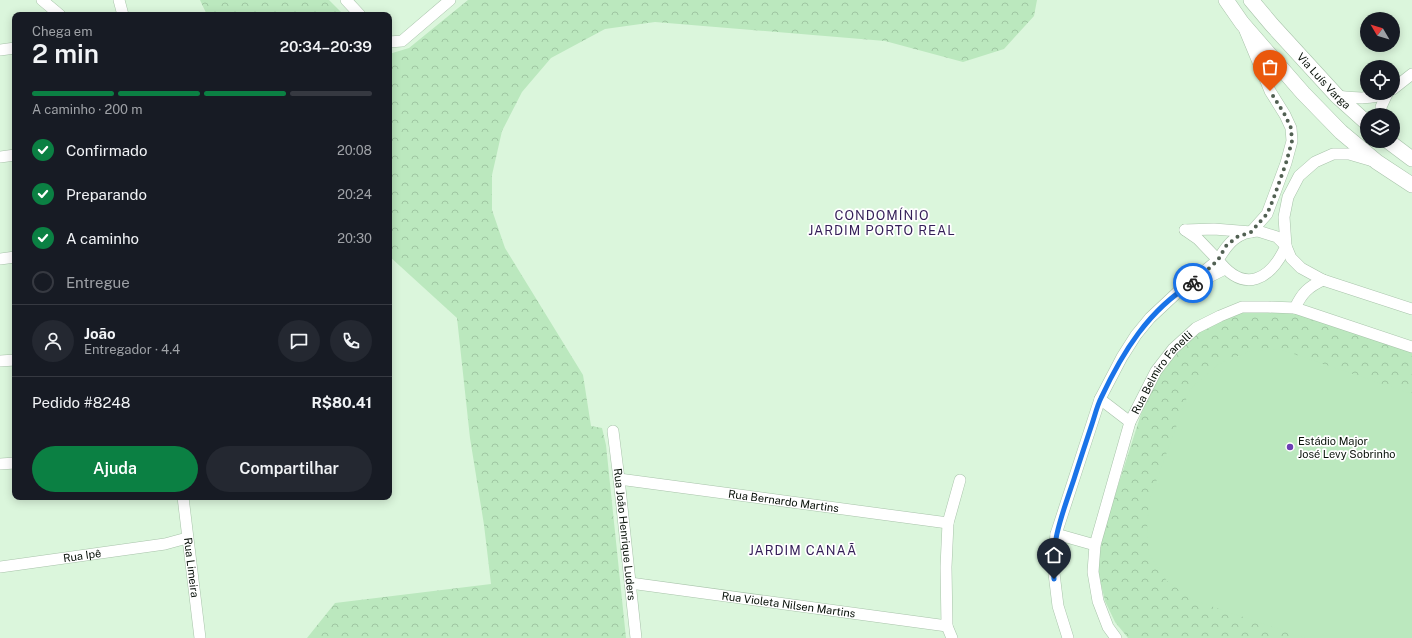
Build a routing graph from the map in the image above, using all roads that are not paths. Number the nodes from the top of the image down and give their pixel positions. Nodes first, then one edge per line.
1 (42, 0) edge
2 (119, 0) edge
3 (346, 0) edge
4 (450, 0) edge
5 (1226, 0) edge
6 (1251, 0) edge
7 (56, 12) edge
8 (122, 12) edge
9 (357, 12) edge
10 (1242, 23) junction
11 (392, 42) edge
12 (12, 48) edge
13 (0, 50) edge
14 (1412, 74) edge
15 (1400, 83) edge
16 (1337, 96) junction
17 (1360, 98) edge
18 (1360, 117) edge
19 (1397, 148) edge
20 (12, 155) edge
21 (0, 156) edge
22 (1412, 159) edge
23 (1377, 162) junction
24 (1412, 185) edge
25 (1251, 232) junction
26 (1286, 246) junction
27 (12, 257) edge
28 (0, 259) edge
29 (1222, 265) junction
30 (1323, 280) junction
31 (1295, 308) junction
32 (1412, 309) edge
33 (1412, 347) edge
34 (12, 360) edge
35 (0, 361) edge
36 (1100, 399) junction
37 (1130, 422) junction
38 (613, 431) dead end
39 (12, 463) edge
40 (0, 464) edge
41 (619, 479) junction
42 (960, 480) dead end
43 (183, 500) edge
44 (948, 523) junction
45 (1056, 534) junction
46 (188, 544) junction
47 (1095, 545) junction
48 (0, 567) edge
49 (630, 583) junction
50 (947, 626) junction
51 (200, 638) edge
52 (636, 638) edge
53 (952, 638) edge
54 (1068, 638) edge
55 (1116, 638) edge

1 - 7 street
2 - 8 street
3 - 9 street
4 - 11 street
5 - 10 main road, Via Luís Varga
6 - 16 main road, Via Luís Varga
10 - 23 main road, Via Luís Varga
10 - 25 street
12 - 13 street
14 - 15 street
16 - 17 street
16 - 18 main road, Via Luís Varga
19 - 22 main road
20 - 21 street
23 - 24 main road, Via Luís Varga
23 - 26 street
25 - 26 street
25 - 29 street
25 - 29 street
26 - 29 street
26 - 30 street
27 - 28 street
29 - 36 street
30 - 31 street
30 - 32 street
31 - 33 street, Rua Belmiro Fanelli
31 - 37 street, Rua Belmiro Fanelli
34 - 35 street
36 - 37 street
36 - 45 street
37 - 47 street, Rua Belmiro Fanelli
38 - 41 street, Rua João Henrique Luders
39 - 40 street
41 - 44 street, Rua Bernardo Martins
41 - 49 street, Rua João Henrique Luders
42 - 44 street
43 - 46 street, Rua Limeira
44 - 50 street
45 - 47 street
45 - 54 street
46 - 48 street, Rua Ipê
46 - 51 street, Rua Limeira
47 - 55 street, Rua Belmiro Fanelli
49 - 50 street, Rua Violeta Nilsen Martins
49 - 52 street, Rua João Henrique Luders
50 - 53 street

